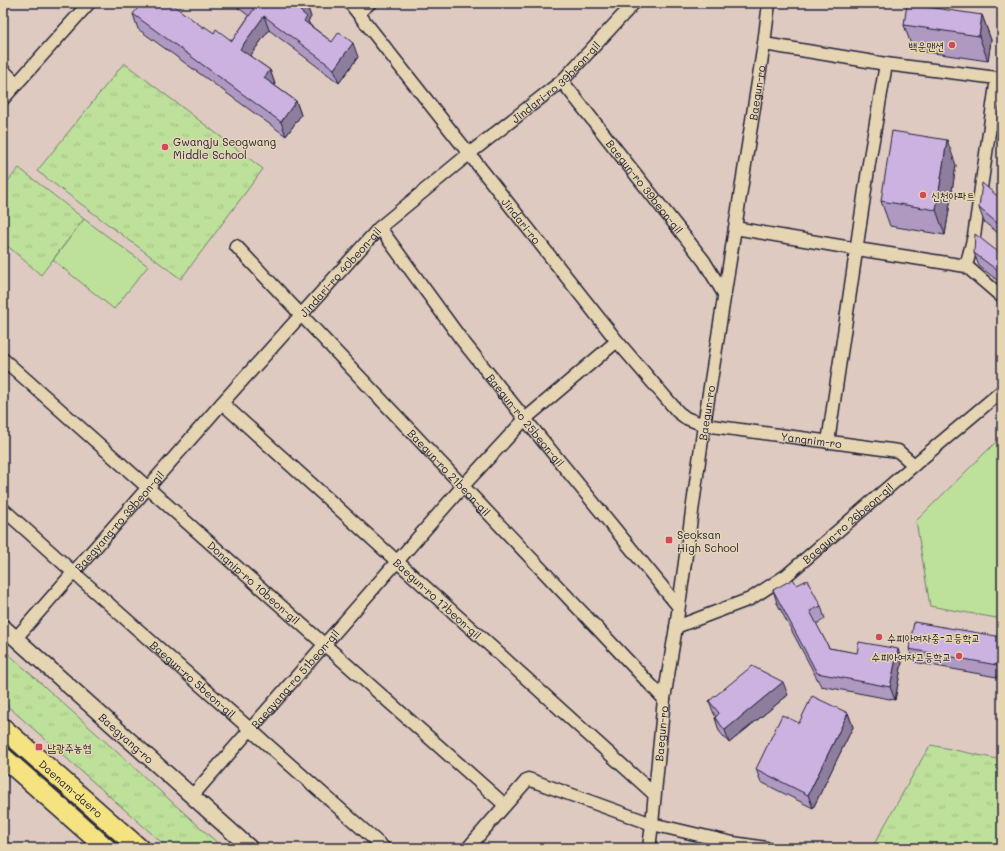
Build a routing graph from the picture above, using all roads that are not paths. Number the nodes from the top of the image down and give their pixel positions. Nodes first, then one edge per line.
1 (89, 3) edge
2 (350, 3) edge
3 (370, 3) edge
4 (634, 3) edge
5 (769, 3) edge
6 (358, 13) junction
7 (764, 44) junction
8 (886, 64) junction
9 (3, 70) edge
10 (562, 81) junction
11 (17, 84) junction
12 (3, 99) edge
13 (470, 153) junction
14 (380, 228) junction
15 (736, 228) junction
16 (236, 246) dead end
17 (857, 249) junction
18 (966, 266) junction
19 (724, 294) junction
20 (1002, 297) edge
21 (301, 315) junction
22 (617, 341) junction
23 (3, 359) edge
24 (1002, 391) edge
25 (222, 403) junction
26 (525, 419) junction
27 (704, 424) junction
28 (828, 442) junction
29 (914, 465) junction
30 (462, 486) junction
31 (148, 488) junction
32 (3, 509) edge
33 (397, 561) junction
34 (74, 573) junction
35 (678, 606) junction
36 (3, 627) edge
37 (676, 627) junction
38 (16, 638) junction
39 (324, 645) junction
40 (664, 699) junction
41 (3, 728) edge
42 (251, 728) junction
43 (3, 758) edge
44 (654, 794) junction
45 (192, 796) junction
46 (505, 805) junction
47 (652, 824) junction
48 (732, 845) edge
49 (106, 848) edge
50 (139, 848) edge
51 (250, 848) edge
52 (384, 848) edge
53 (468, 848) edge
54 (649, 848) edge
55 (766, 848) edge

1 - 11 street
2 - 6 street, Jindari-ro
3 - 6 street
4 - 10 street, Jindari-ro 39beon-gil
5 - 7 street, Baegun-ro
6 - 13 street, Jindari-ro
7 - 8 street
7 - 15 street, Baegun-ro
8 - 17 street
8 - 18 street
9 - 11 street
10 - 13 street, Jindari-ro 39beon-gil
10 - 19 street, Baegun-ro 39beon-gil
11 - 12 street
13 - 14 street, Jindari-ro 40beon-gil
13 - 22 street, Jindari-ro
14 - 21 street, Jindari-ro 40beon-gil
14 - 26 street, Baegun-ro 25beon-gil
15 - 17 street
15 - 19 street, Baegun-ro
16 - 21 street, Baegun-ro 21beon-gil
17 - 18 street
17 - 28 street
18 - 20 street
19 - 27 street, Baegun-ro
21 - 25 street, Jindari-ro 40beon-gil
21 - 30 street, Baegun-ro 21beon-gil
22 - 26 street, Baegyang-ro 51beon-gil
22 - 27 street, Jindari-ro
23 - 31 street, Dongnip-ro 10beon-gil
24 - 29 street, Baegun-ro 26beon-gil
25 - 31 street, Baegyang-ro 39beon-gil
25 - 33 street, Baegun-ro 17beon-gil
26 - 30 street, Baegyang-ro 51beon-gil
26 - 35 street, Baegun-ro 25beon-gil
27 - 28 street, Yangnim-ro
27 - 35 street, Baegun-ro
28 - 29 street, Yangnim-ro
29 - 37 street, Baegun-ro 26beon-gil
30 - 33 street, Baegyang-ro 51beon-gil
30 - 40 street, Baegun-ro 21beon-gil
31 - 34 street, Baegyang-ro 39beon-gil
31 - 39 street, Dongnip-ro 10beon-gil
32 - 34 street, Baegun-ro 5beon-gil
33 - 39 street, Baegyang-ro 51beon-gil
33 - 44 street, Baegun-ro 17beon-gil
34 - 38 street, Baegyang-ro 39beon-gil
34 - 42 street, Baegun-ro 5beon-gil
35 - 37 street, Baegun-ro
36 - 38 street, Baegyang-ro
37 - 40 street, Baegun-ro
38 - 45 street, Baegyang-ro
39 - 42 street, Baegyang-ro 51beon-gil
39 - 46 street, Dongnip-ro 10beon-gil
40 - 44 street, Baegun-ro
41 - 50 main road, Daenam-daero
42 - 45 street, Baegyang-ro 51beon-gil
42 - 52 street, Baegun-ro 5beon-gil
43 - 49 main road, Daenam-daero
44 - 47 street, Baegun-ro
45 - 51 street, Baegyang-ro
46 - 47 street
46 - 53 street
47 - 48 street
47 - 54 street, Baegun-ro
48 - 55 street

